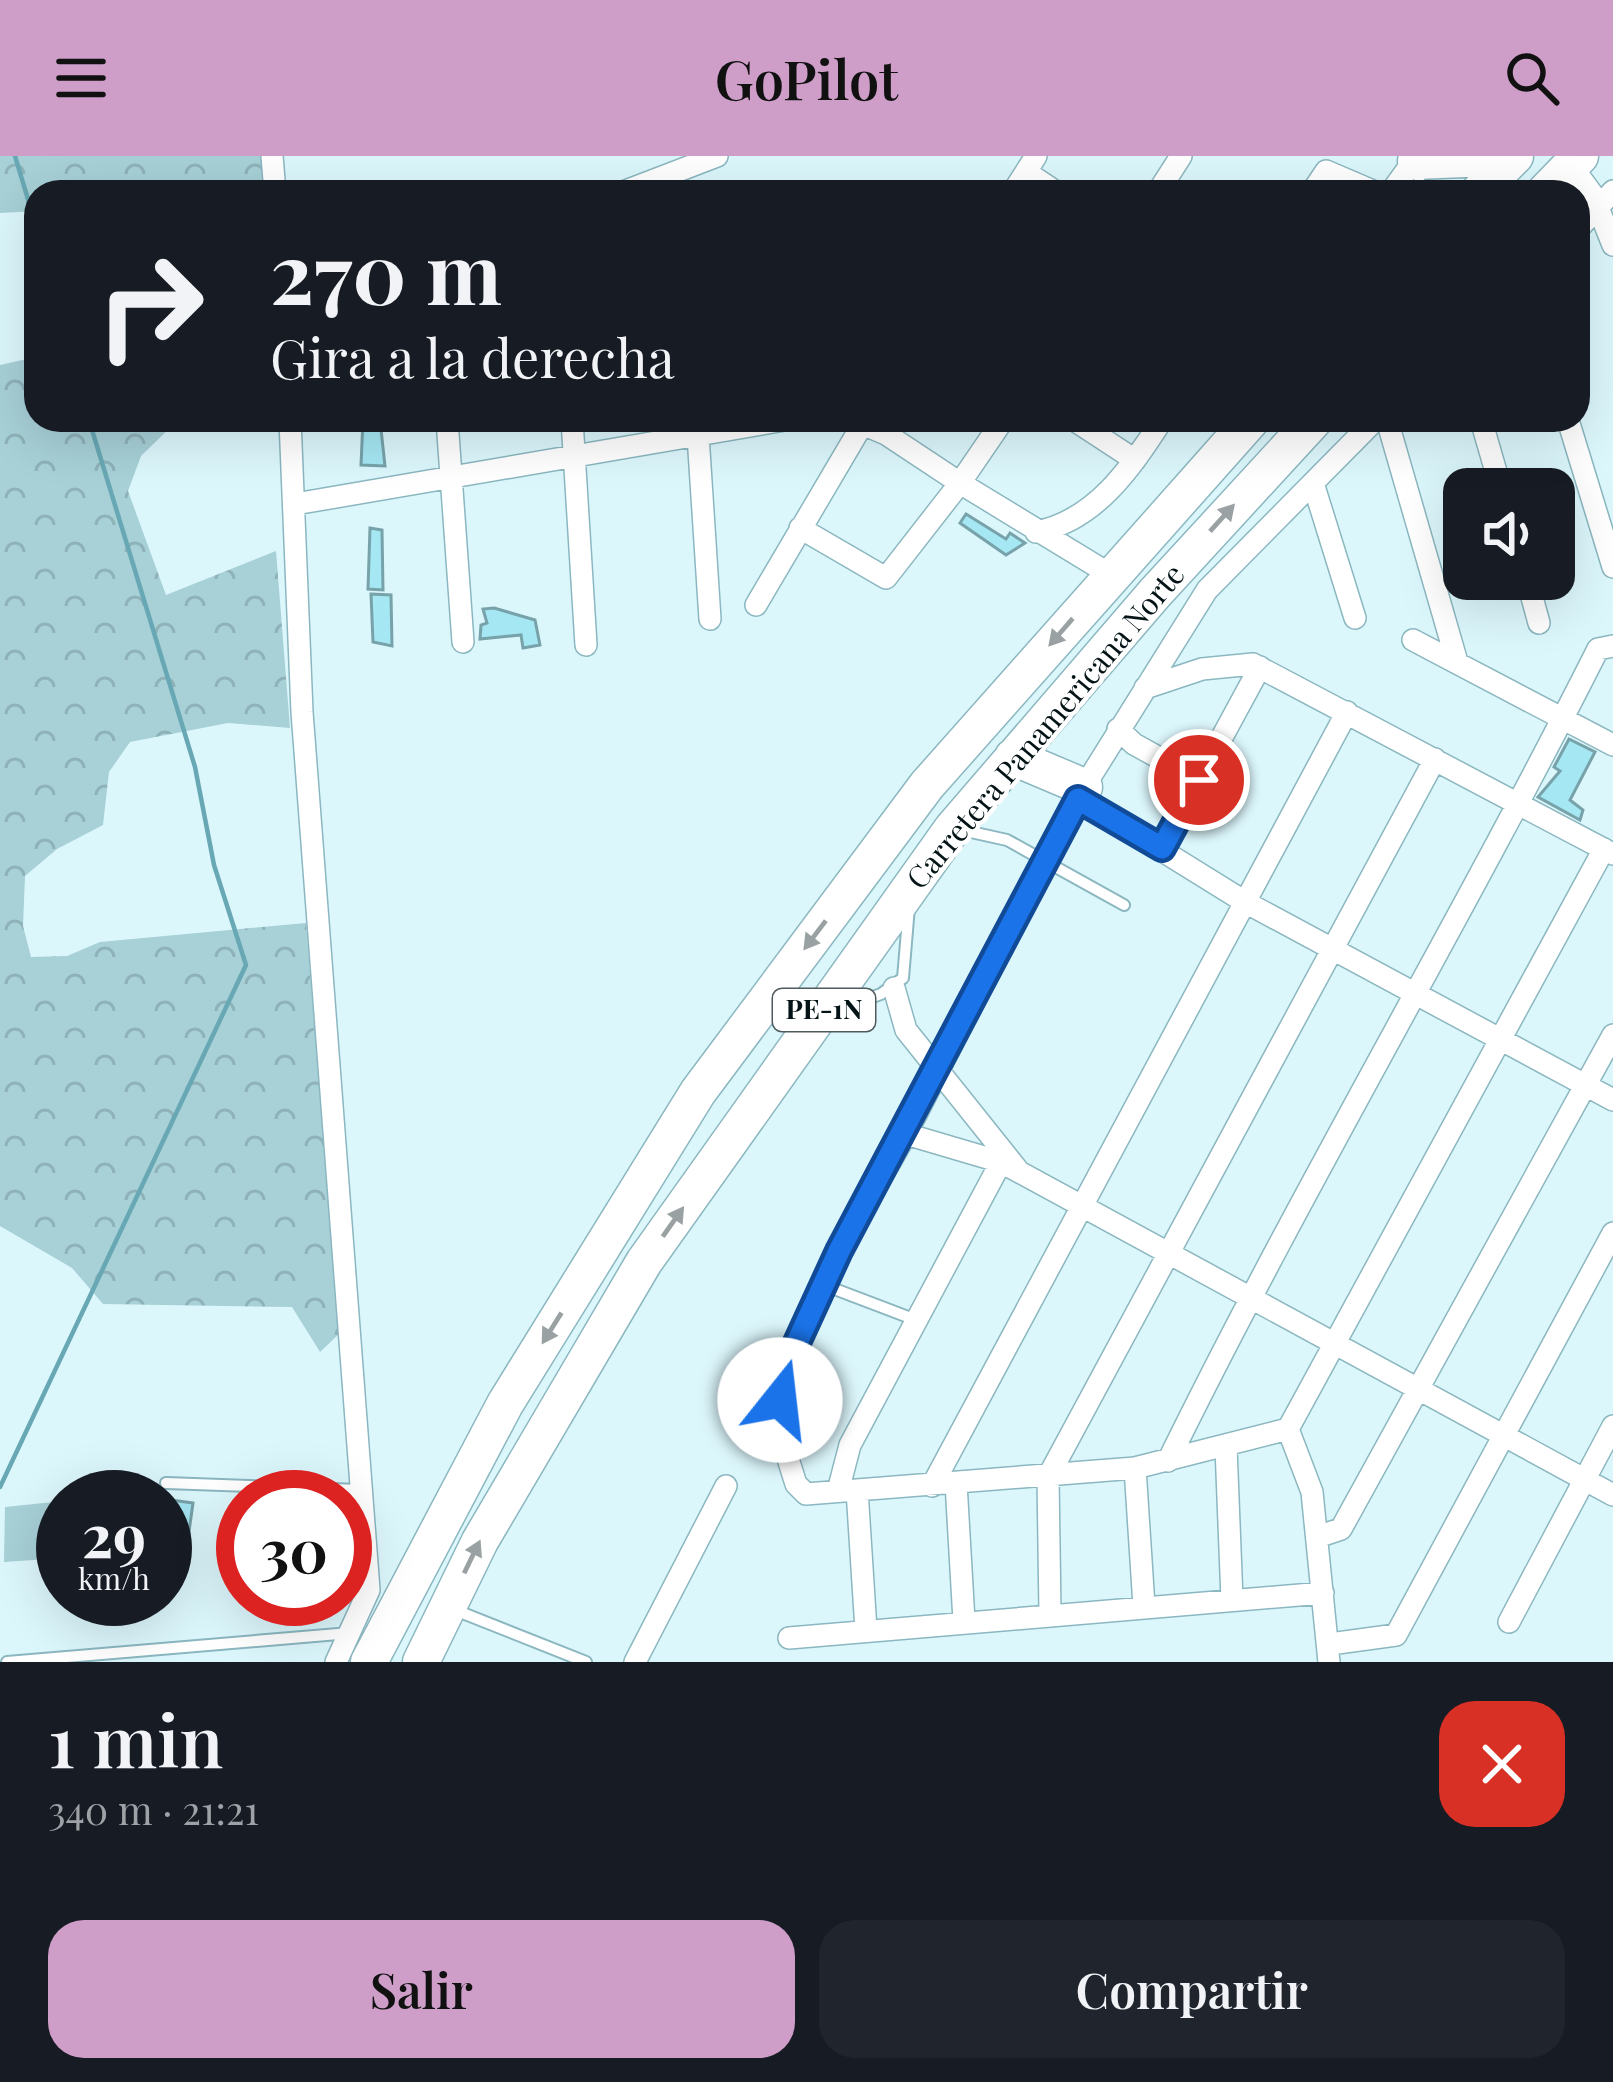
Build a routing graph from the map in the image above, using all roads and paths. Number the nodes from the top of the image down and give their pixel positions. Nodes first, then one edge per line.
1 (717, 156) edge
2 (1515, 157) edge
3 (1418, 170) edge
4 (654, 180) edge
5 (1320, 180) edge
6 (1347, 180) edge
7 (1491, 180) edge
8 (1613, 191) edge
9 (1590, 193) edge
10 (1598, 211) junction
11 (1590, 218) edge
12 (1613, 245) edge
13 (291, 432) edge
14 (448, 432) edge
15 (573, 432) edge
16 (681, 432) edge
17 (697, 432) edge
18 (854, 432) edge
19 (878, 432) edge
20 (996, 432) edge
21 (1092, 432) edge
22 (1154, 432) edge
23 (1240, 432) edge
24 (1303, 432) edge
25 (1363, 432) edge
26 (1390, 432) edge
27 (1484, 432) edge
28 (1572, 432) edge
29 (574, 458) junction
30 (1135, 460) junction
31 (1495, 468) edge
32 (452, 476) junction
33 (960, 483) junction
34 (1313, 483) junction
35 (295, 504) junction
36 (800, 528) junction
37 (1036, 532) junction
38 (1613, 567) edge
39 (1111, 575) junction
40 (1533, 600) edge
41 (756, 605) dead end
42 (1355, 618) dead end
43 (710, 620) dead end
44 (1539, 623) dead end
45 (1413, 640) dead end
46 (463, 642) dead end
47 (586, 645) dead end
48 (1613, 646) edge
49 (1456, 662) junction
50 (1260, 667) junction
51 (1145, 688) junction
52 (1347, 712) junction
53 (1563, 718) junction
54 (1118, 729) junction
55 (1613, 746) edge
56 (1013, 757) junction
57 (1435, 759) junction
58 (1199, 780) junction
59 (1081, 793) junction
60 (1517, 803) junction
61 (952, 829) junction
62 (1162, 848) junction
63 (1609, 852) edge
64 (1047, 859) junction
65 (908, 892) junction
66 (1246, 902) junction
67 (1124, 905) dead end
68 (1330, 947) junction
69 (894, 988) junction
70 (1417, 994) junction
71 (819, 1017) junction
72 (1613, 1036) edge
73 (1503, 1040) junction
74 (939, 1068) junction
75 (1587, 1085) junction
76 (1613, 1100) edge
77 (906, 1134) junction
78 (1001, 1162) junction
79 (1022, 1174) junction
80 (1082, 1210) junction
81 (1613, 1233) edge
82 (1168, 1256) junction
83 (824, 1285) junction
84 (1247, 1299) junction
85 (916, 1320) junction
86 (1334, 1345) junction
87 (1418, 1390) junction
88 (1613, 1426) edge
89 (1288, 1430) junction
90 (1501, 1435) junction
91 (1226, 1448) junction
92 (1168, 1461) junction
93 (1135, 1468) junction
94 (363, 1470) edge
95 (1048, 1477) junction
96 (1583, 1479) junction
97 (956, 1483) junction
98 (725, 1486) dead end
99 (932, 1486) junction
100 (848, 1491) junction
101 (1613, 1496) edge
102 (1317, 1537) junction
103 (1323, 1593) junction
104 (1232, 1600) junction
105 (1144, 1606) junction
106 (448, 1607) junction
107 (1050, 1614) junction
108 (964, 1622) junction
109 (1509, 1622) dead end
110 (866, 1630) junction
111 (789, 1638) dead end
112 (360, 1648) edge
113 (1329, 1653) edge
114 (7, 1662) edge
115 (336, 1662) edge
116 (422, 1662) edge
117 (586, 1662) edge
118 (635, 1662) edge

1 - 4 street
2 - 3 highway
2 - 7 highway
5 - 6 street
8 - 10 street
9 - 10 street
10 - 11 street
10 - 12 street
13 - 35 street
14 - 32 street
15 - 29 street
16 - 29 street
17 - 43 street
18 - 36 street
19 - 33 street
20 - 33 street
21 - 30 street
22 - 30 street
23 - 39 highway, Carretera Panamericana Norte / PE-1N
56 -> 24 highway, Carretera Panamericana Norte / PE-1N
25 - 34 street
26 - 49 street
27 - 31 street
28 - 38 street
29 - 32 street
29 - 47 street
30 - 37 street
32 - 35 street
32 - 46 street
33 - 36 street
33 - 37 street
34 - 42 street
34 - 51 street
35 - 94 street
36 - 41 street
37 - 39 street
39 -> 112 highway, Carretera Panamericana Norte / PE-1N
40 - 44 street
45 - 49 street
48 - 53 street
49 - 53 street
50 - 51 street
50 - 52 street
50 - 58 street
51 - 54 street
52 - 57 street
52 - 66 street
53 - 55 street
53 - 60 street
54 - 58 street
54 - 59 street
56 - 59 highway
56 - 61 highway, Carretera Panamericana Norte / PE-1N
57 - 60 street
57 - 68 street
58 - 62 street
59 - 62 street
59 - 64 street
60 - 63 street
60 - 70 street
61 - 64 lane
61 - 65 highway, Carretera Panamericana Norte / PE-1N
62 - 66 street
63 - 73 street
64 - 67 lane
64 - 74 street
65 - 69 lane
65 - 71 highway, Carretera Panamericana Norte / PE-1N
66 - 68 street
66 - 80 street
68 - 70 street
68 - 82 street
69 - 71 lane
69 - 74 street
70 - 73 street
70 - 84 street
106 -> 71 highway, Carretera Panamericana Norte / PE-1N
72 - 75 street
73 - 75 street
73 - 86 street
74 - 77 street
74 - 79 street
75 - 76 street
75 - 87 street
77 - 78 street
77 - 83 street
78 - 79 street
78 - 85 street
79 - 80 street
80 - 82 street
80 - 99 street
81 - 90 street
82 - 84 street
82 - 95 street
83 - 85 lane
83 - 100 street
84 - 86 street
84 - 92 street
85 - 100 street
86 - 87 street
86 - 89 street
87 - 90 street
87 - 102 street
88 - 96 street
89 - 91 street
89 - 102 street
90 - 96 street
90 - 113 street
91 - 92 street
91 - 104 street
92 - 93 street
93 - 95 street
93 - 105 street
95 - 97 street
95 - 107 street
96 - 101 street
96 - 109 street
97 - 99 street
97 - 108 street
98 - 118 street
99 - 100 street
100 - 110 street
102 - 103 street
103 - 104 street
103 - 113 street
104 - 105 street
105 - 107 street
106 - 116 highway, Carretera Panamericana Norte / PE-1N
106 - 117 lane
107 - 108 street
108 - 110 street
110 - 111 street
112 - 114 lane
112 - 115 street

